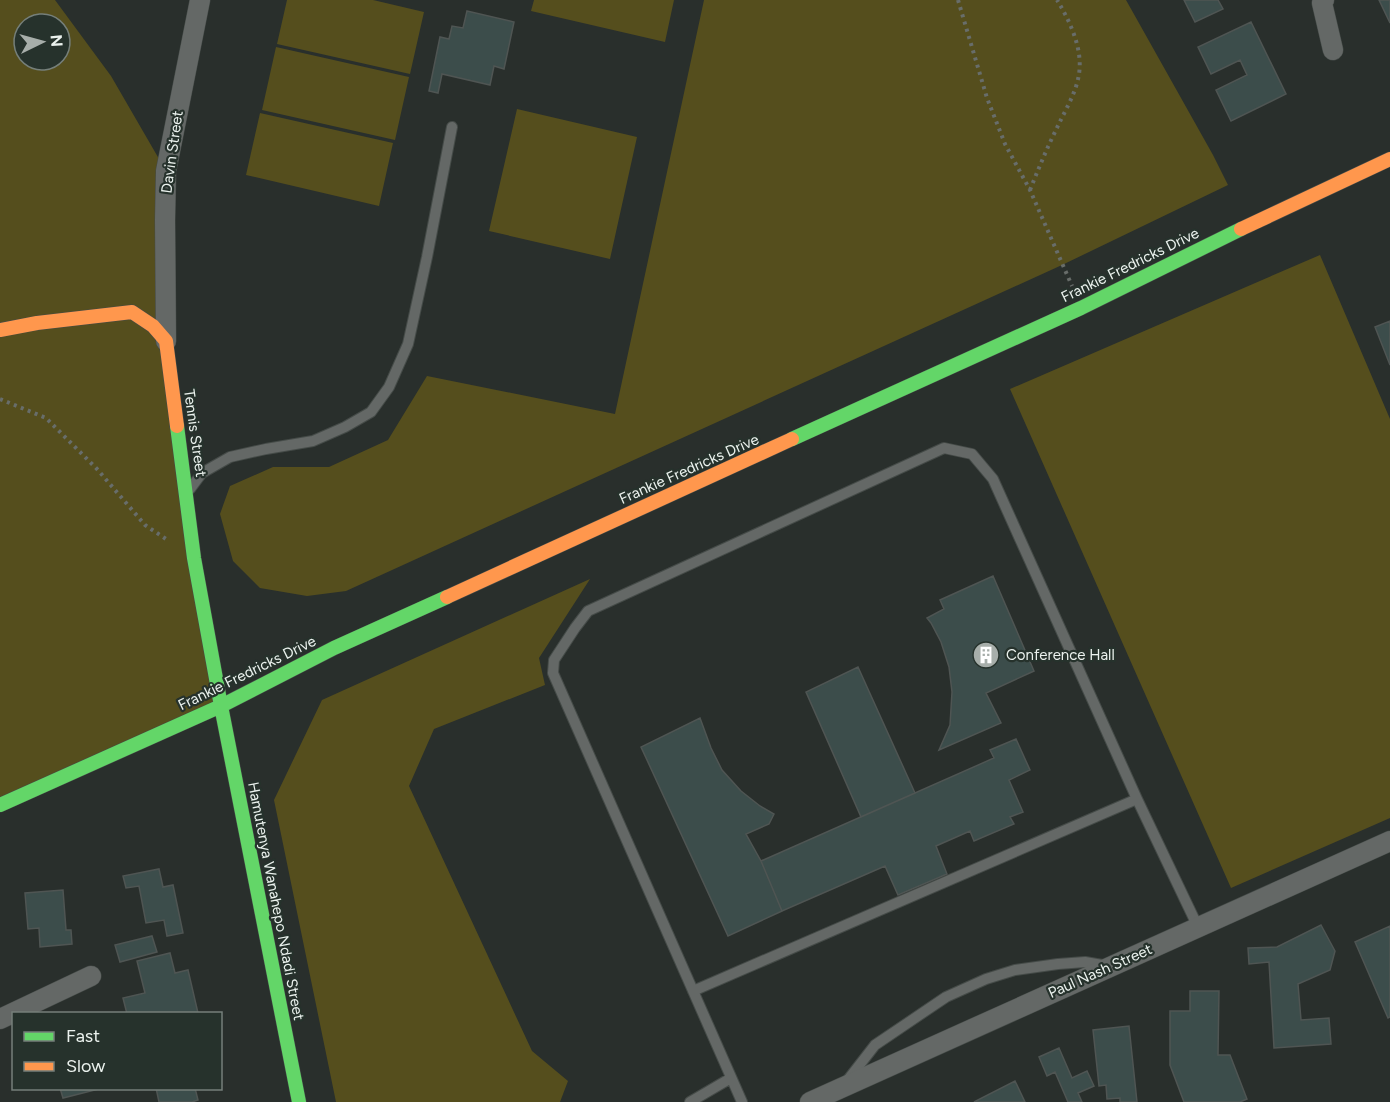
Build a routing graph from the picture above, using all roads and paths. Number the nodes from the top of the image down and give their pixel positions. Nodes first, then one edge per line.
1 (200, 0) edge
2 (958, 0) edge
3 (1057, 0) edge
4 (1324, 0) edge
5 (1333, 50) dead end
6 (452, 127) dead end
7 (1390, 159) edge
8 (1030, 190) junction
9 (1081, 308) junction
10 (0, 330) edge
11 (166, 341) junction
12 (0, 399) edge
13 (187, 494) junction
14 (194, 558) junction
15 (221, 706) junction
16 (1137, 799) junction
17 (0, 805) edge
18 (1390, 841) edge
19 (1198, 927) junction
20 (1111, 966) junction
21 (91, 976) dead end
22 (693, 991) junction
23 (15, 1012) edge
24 (731, 1078) junction
25 (841, 1088) junction
26 (299, 1102) edge
27 (690, 1102) edge
28 (742, 1102) edge
29 (810, 1102) edge

1 - 11 street, Davin Street
2 - 8 path
3 - 8 path
4 - 5 street
6 - 13 lane
7 - 9 street, Frankie Fredricks Drive
8 - 9 path
9 - 15 street, Frankie Fredricks Drive
10 - 11 street
11 - 13 street, Tennis Street
12 - 14 path
13 - 14 street, Tennis Street
14 - 15 street, Tennis Street
15 - 17 street, Frankie Fredricks Drive
15 - 26 street, Hamutenya Wanahepo Ndadi Street
16 - 19 lane
16 - 22 lane
16 - 22 lane
18 - 19 street, Paul Nash Street
19 - 20 street, Paul Nash Street
20 - 25 street, Paul Nash Street
20 - 25 lane
21 - 23 street
22 - 24 lane
24 - 27 lane
24 - 28 lane
25 - 29 street, Paul Nash Street

